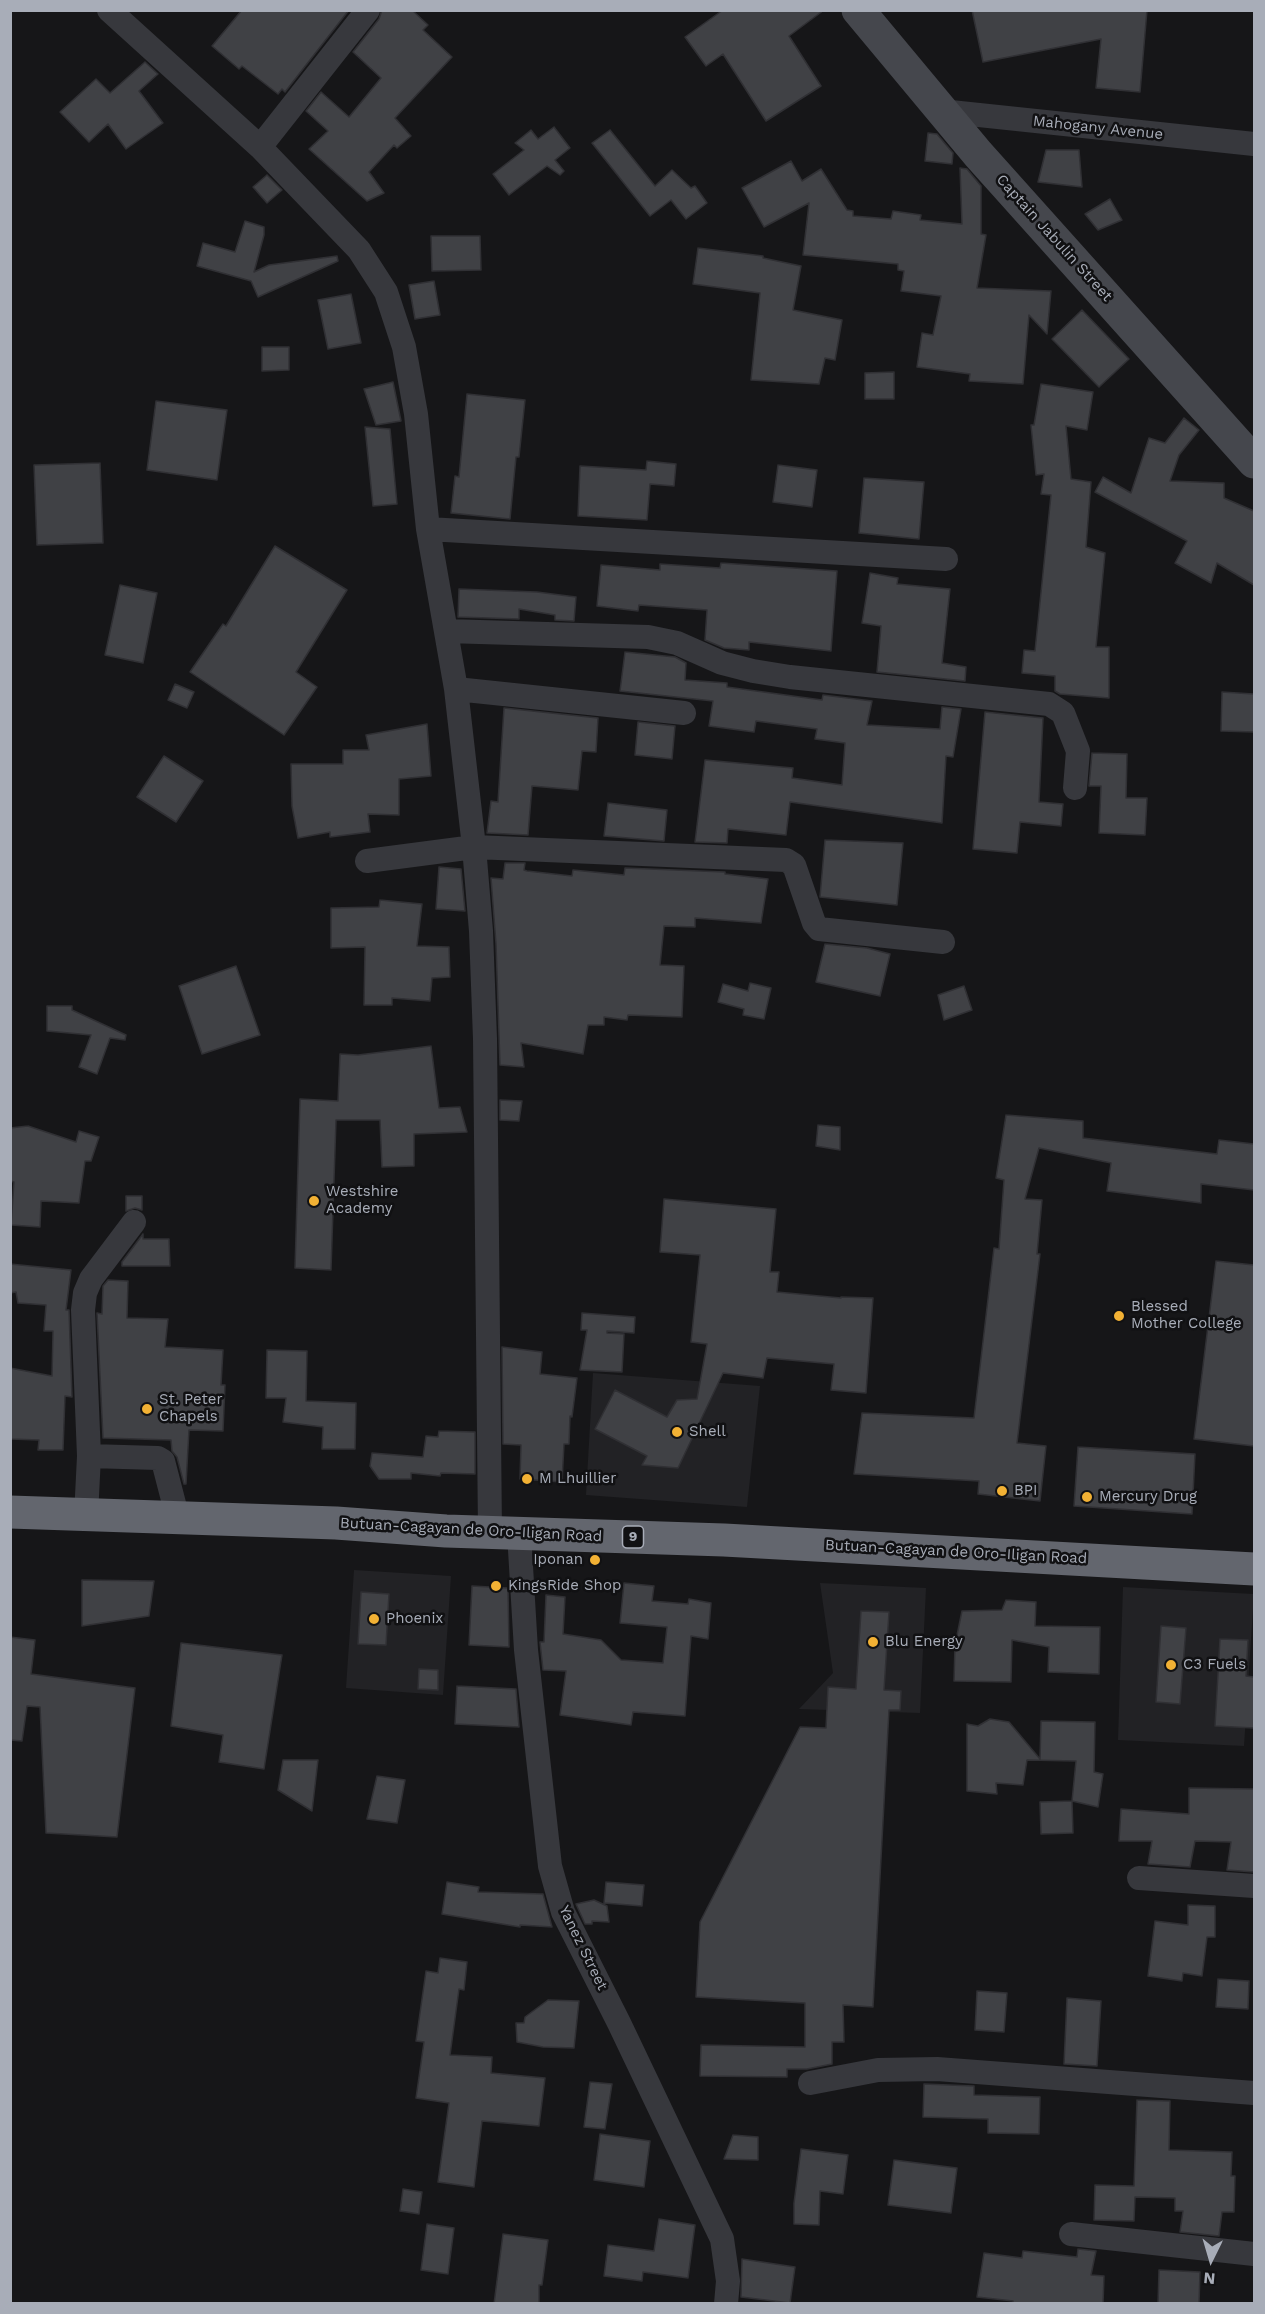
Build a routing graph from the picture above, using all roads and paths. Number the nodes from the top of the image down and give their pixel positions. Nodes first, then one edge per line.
1 (109, 10) edge
2 (368, 10) edge
3 (858, 10) edge
4 (941, 111) junction
5 (1254, 144) edge
6 (260, 147) junction
7 (1254, 462) edge
8 (428, 529) junction
9 (946, 560) dead end
10 (446, 631) junction
11 (456, 689) junction
12 (684, 713) dead end
13 (1076, 788) dead end
14 (474, 847) junction
15 (367, 861) dead end
16 (943, 942) dead end
17 (134, 1222) dead end
18 (89, 1456) junction
19 (10, 1512) edge
20 (86, 1516) junction
21 (178, 1519) junction
22 (504, 1532) junction
23 (1254, 1569) edge
24 (1139, 1878) dead end
25 (1254, 1886) edge
26 (810, 2083) dead end
27 (1254, 2093) edge
28 (1071, 2234) dead end
29 (1254, 2254) edge
30 (726, 2304) edge

1 - 6 street, Yanez Street
2 - 6 street
3 - 4 street, Captain Jabulin Street
4 - 5 street, Mahogany Avenue
4 - 7 street, Captain Jabulin Street
6 - 8 street, Yanez Street
8 - 9 street
8 - 10 street, Yanez Street
10 - 11 street, Yanez Street
10 - 13 street
11 - 12 street
11 - 14 street, Yanez Street
14 - 15 street
14 - 16 street
14 - 22 street, Yanez Street
17 - 18 street
18 - 20 street
18 - 21 street
19 - 20 highway, Butuan-Cagayan de Oro-Iligan Road / 9
20 - 21 highway, Butuan-Cagayan de Oro-Iligan Road / 9
21 - 22 highway, Butuan-Cagayan de Oro-Iligan Road / 9
22 - 23 highway, Butuan-Cagayan de Oro-Iligan Road / 9
22 - 30 street, Yanez Street
24 - 25 street
26 - 27 street
28 - 29 street

